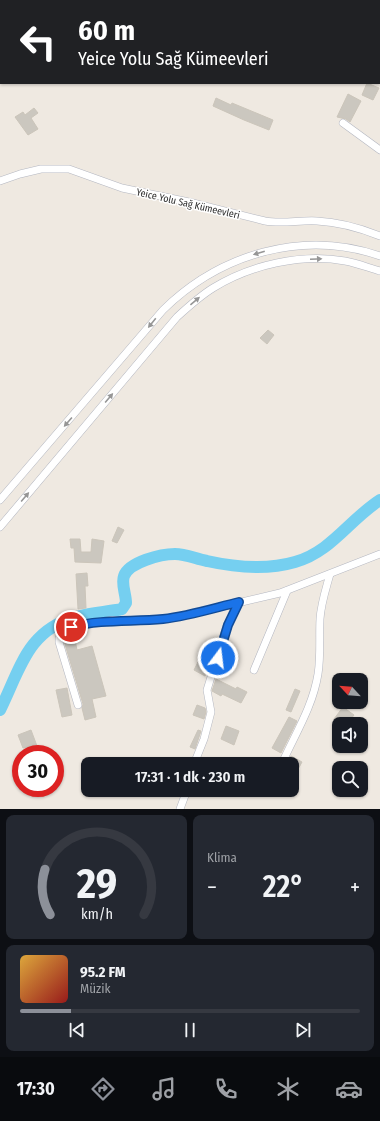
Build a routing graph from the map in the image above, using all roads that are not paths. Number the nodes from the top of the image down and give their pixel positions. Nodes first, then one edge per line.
1 (343, 123) dead end
2 (380, 150) edge
3 (0, 182) edge
4 (380, 236) edge
5 (380, 256) edge
6 (380, 272) edge
7 (0, 500) edge
8 (0, 527) edge
9 (380, 554) edge
10 (330, 574) junction
11 (288, 591) junction
12 (239, 602) junction
13 (254, 670) dead end
14 (78, 705) dead end
15 (197, 757) edge
16 (285, 757) edge
17 (184, 797) edge
18 (180, 809) edge

1 - 2 street
3 - 4 street, Yeice Yolu Sağ Kümeevleri
5 -> 7 street
8 -> 6 street
9 - 10 street
10 - 11 street
10 - 16 street
11 - 12 street
11 - 13 street
12 - 14 street
12 - 15 street
17 - 18 street

